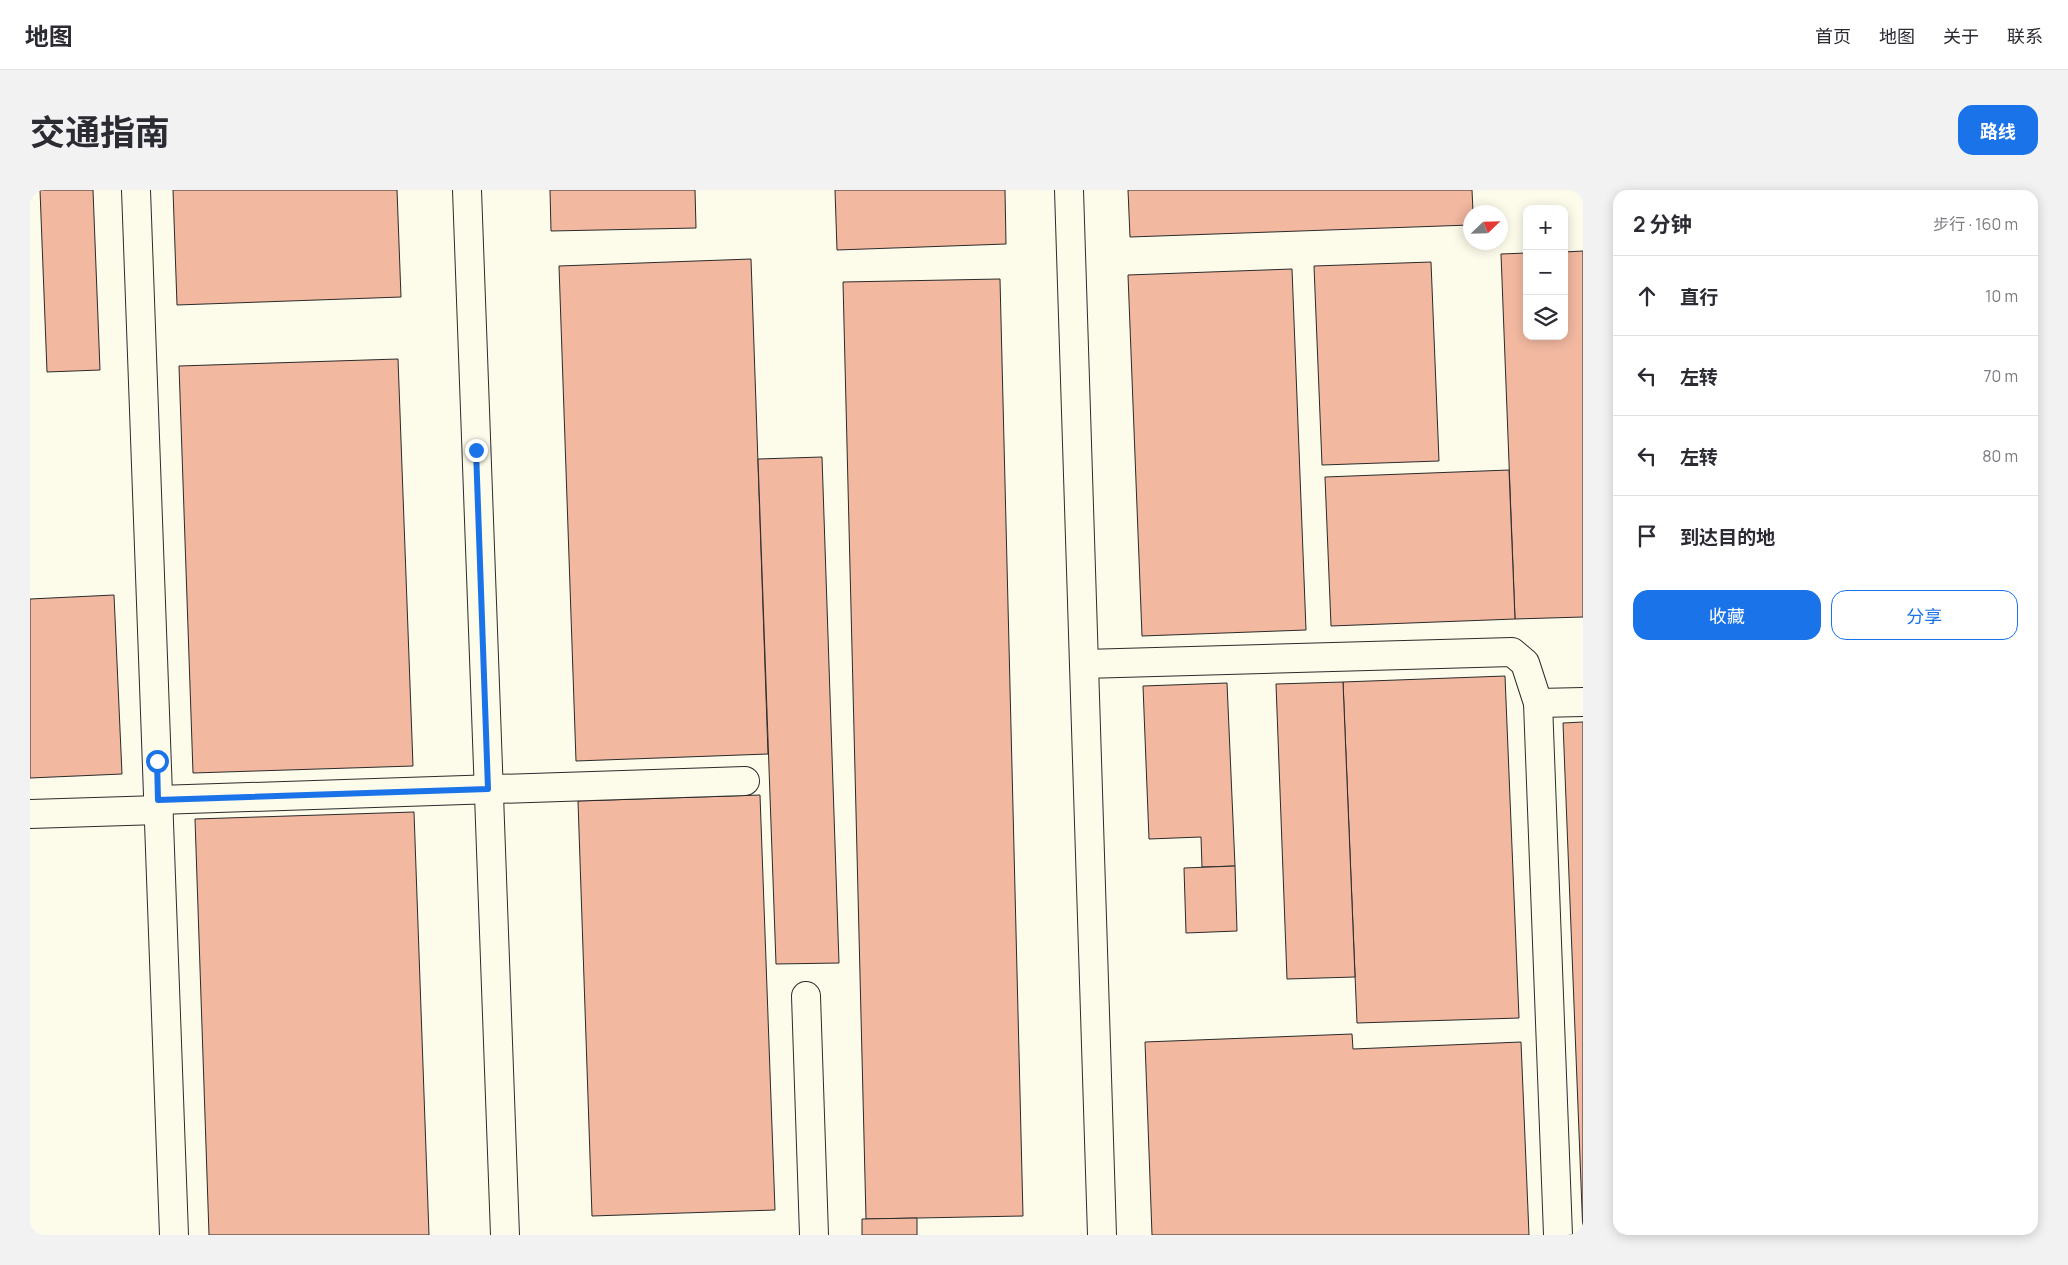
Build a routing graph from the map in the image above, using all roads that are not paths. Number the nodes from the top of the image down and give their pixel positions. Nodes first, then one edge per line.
1 (136, 190) edge
2 (467, 190) edge
3 (1070, 190) edge
4 (1084, 664) junction
5 (1583, 702) edge
6 (1538, 703) junction
7 (745, 781) dead end
8 (488, 789) junction
9 (159, 805) junction
10 (30, 814) edge
11 (806, 996) dead end
12 (174, 1235) edge
13 (505, 1235) edge
14 (814, 1235) edge
15 (1102, 1235) edge
16 (1558, 1235) edge

1 - 9 street
2 - 8 street
3 - 4 street
4 - 6 street
4 - 15 street
5 - 6 street
6 - 16 street
7 - 8 street
8 - 9 street
8 - 13 street
9 - 10 street
9 - 12 street
11 - 14 street

